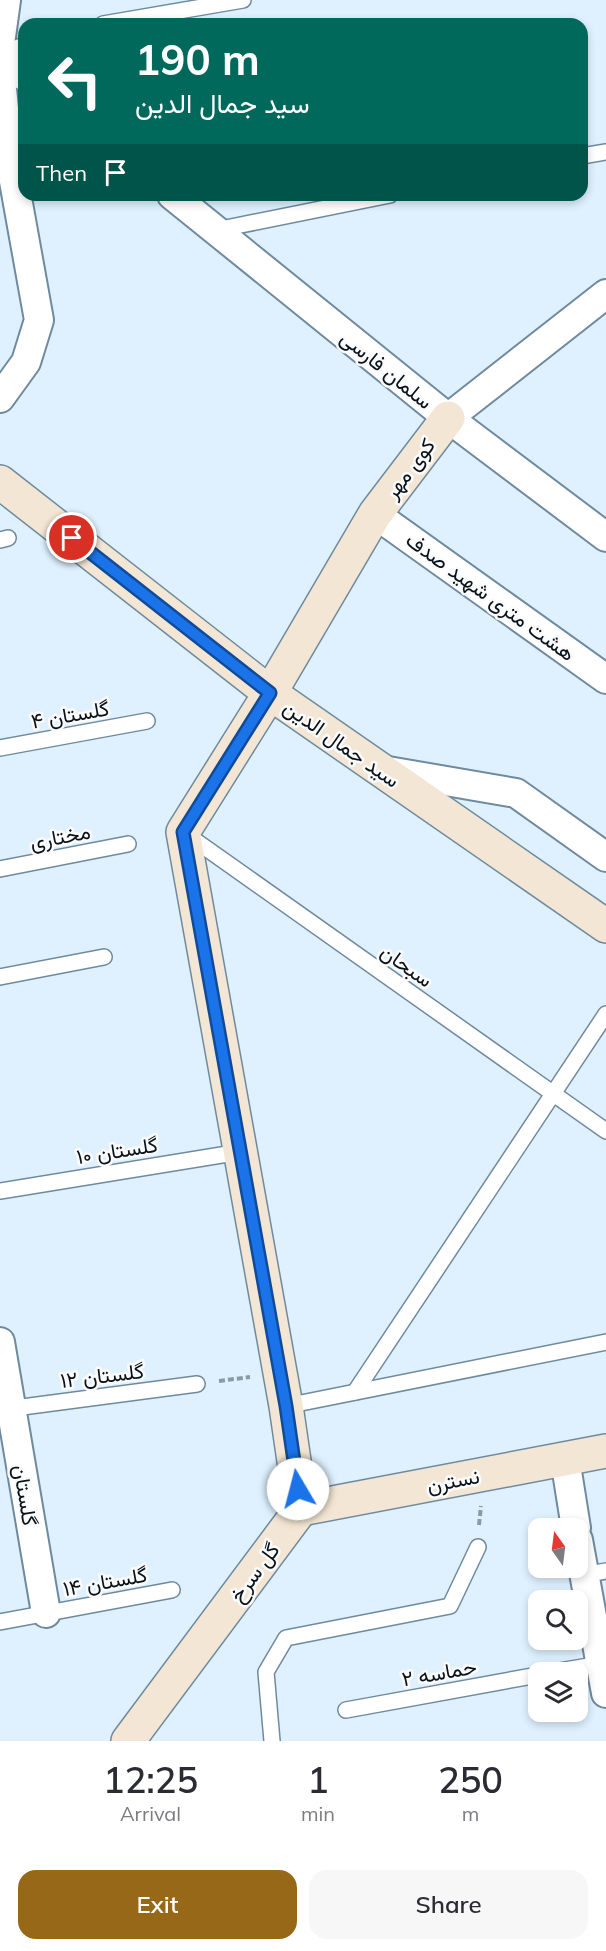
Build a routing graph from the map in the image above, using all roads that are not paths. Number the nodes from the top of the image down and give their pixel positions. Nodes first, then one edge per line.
1 (6, 0) edge
2 (243, 0) edge
3 (138, 18) edge
4 (0, 44) edge
5 (18, 48) edge
6 (0, 55) edge
7 (0, 69) edge
8 (18, 71) edge
9 (3, 134) edge
10 (606, 152) edge
11 (588, 155) edge
12 (180, 201) edge
13 (360, 201) edge
14 (216, 230) junction
15 (606, 294) edge
16 (0, 398) edge
17 (448, 418) junction
18 (0, 482) edge
19 (375, 513) junction
20 (606, 537) edge
21 (606, 679) edge
22 (270, 693) junction
23 (147, 721) dead end
24 (0, 748) edge
25 (380, 769) junction
26 (183, 832) junction
27 (128, 844) dead end
28 (606, 857) edge
29 (0, 869) edge
30 (606, 927) edge
31 (104, 957) dead end
32 (0, 976) edge
33 (606, 1014) edge
34 (552, 1093) junction
35 (606, 1131) edge
36 (240, 1152) junction
37 (0, 1191) edge
38 (0, 1342) edge
39 (606, 1342) edge
40 (197, 1384) road end
41 (355, 1392) junction
42 (286, 1406) junction
43 (6, 1409) edge
44 (606, 1451) edge
45 (565, 1459) junction
46 (301, 1509) junction
47 (574, 1518) edge
48 (478, 1546) road end
49 (588, 1559) edge
50 (595, 1573) edge
51 (172, 1590) dead end
52 (46, 1613) junction
53 (0, 1622) edge
54 (603, 1663) edge
55 (588, 1666) edge
56 (528, 1677) edge
57 (606, 1693) edge
58 (346, 1710) dead end
59 (128, 1741) edge
60 (272, 1741) edge

1 - 4 street
2 - 3 lane
5 - 6 lane
6 - 8 street
7 - 9 street
9 - 16 street
10 - 11 lane
12 - 14 street, سلمان فارسی
13 - 14 lane
14 - 17 street, سلمان فارسی
15 - 17 street, کوی مهر
17 - 19 street, کوی مهر
17 - 20 street, سلمان فارسی
18 - 22 street, سید جمال الدین
19 - 21 street, هشت متری شهید صدف
19 - 22 street, کوی مهر
22 - 25 street, سید جمال الدین
22 - 26 street
23 - 24 lane, گلستان ۴
25 - 28 street
25 - 30 street, سید جمال الدین
26 - 34 lane, سبحان
26 - 36 street
27 - 29 lane, مختاری
31 - 32 lane
33 - 34 lane
34 - 35 lane, سبحان
34 - 41 lane
36 - 37 lane, گلستان ۱۰
36 - 42 street
38 - 43 street, گلستان
39 - 41 lane
40 - 43 lane, گلستان ۱۲
41 - 42 lane
42 - 46 street
43 - 52 street, گلستان
44 - 45 street, نسترن
45 - 46 street, نسترن
45 - 47 street
46 - 59 street, گل سرخ
48 - 60 lane
49 - 50 street
50 - 54 street
51 - 52 lane, گلستان ۱۴
52 - 53 lane, گلستان ۱۴
54 - 55 lane
54 - 57 street
56 - 58 lane, حماسه ۲

